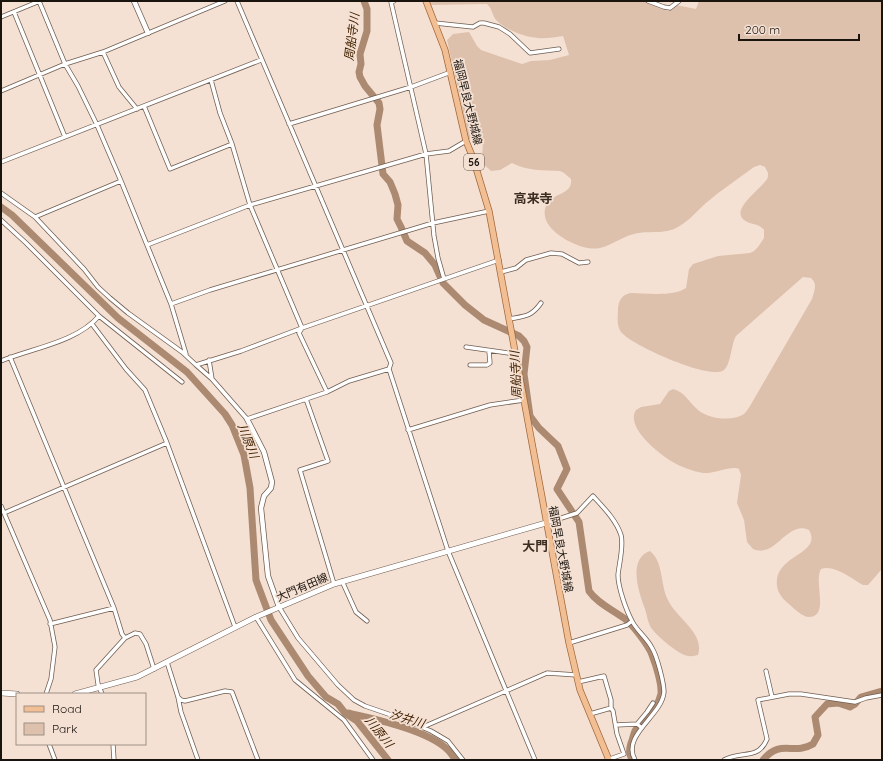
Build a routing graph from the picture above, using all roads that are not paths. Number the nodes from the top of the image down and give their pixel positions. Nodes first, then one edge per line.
1 (40, 1) edge
2 (134, 1) edge
3 (225, 1) edge
4 (237, 1) edge
5 (394, 1) edge
6 (426, 1) edge
7 (648, 1) edge
8 (679, 1) edge
9 (14, 12) junction
10 (1, 17) edge
11 (435, 23) junction
12 (148, 33) junction
13 (559, 49) dead end
14 (103, 52) junction
15 (262, 60) junction
16 (65, 64) junction
17 (451, 72) junction
18 (40, 75) junction
19 (211, 80) junction
20 (411, 87) junction
21 (1, 91) edge
22 (144, 106) junction
23 (137, 109) junction
24 (288, 124) junction
25 (97, 125) junction
26 (65, 138) junction
27 (466, 141) junction
28 (232, 144) junction
29 (426, 154) junction
30 (1, 162) edge
31 (121, 180) junction
32 (316, 186) junction
33 (1, 193) edge
34 (250, 205) junction
35 (489, 210) junction
36 (35, 217) junction
37 (1, 220) edge
38 (433, 223) junction
39 (147, 245) junction
40 (343, 250) junction
41 (499, 260) junction
42 (588, 262) dead end
43 (278, 270) junction
44 (501, 272) junction
45 (444, 279) junction
46 (541, 303) dead end
47 (171, 304) junction
48 (367, 305) junction
49 (99, 316) junction
50 (509, 319) junction
51 (92, 324) junction
52 (302, 328) junction
53 (466, 347) dead end
54 (489, 351) junction
55 (516, 354) junction
56 (186, 356) junction
57 (10, 357) junction
58 (209, 360) junction
59 (1, 361) edge
60 (196, 365) junction
61 (470, 365) dead end
62 (389, 369) junction
63 (212, 379) junction
64 (182, 382) dead end
65 (327, 392) junction
66 (306, 399) junction
67 (524, 400) junction
68 (247, 419) junction
69 (408, 430) junction
70 (167, 443) junction
71 (64, 487) junction
72 (1, 506) edge
73 (4, 513) junction
74 (546, 523) junction
75 (448, 551) junction
76 (342, 581) junction
77 (334, 584) junction
78 (114, 608) junction
79 (277, 608) junction
80 (256, 617) junction
81 (367, 621) dead end
82 (632, 621) junction
83 (50, 624) junction
84 (235, 627) junction
85 (125, 638) junction
86 (568, 642) junction
87 (167, 662) junction
88 (154, 669) junction
89 (766, 671) dead end
90 (576, 675) junction
91 (578, 682) junction
92 (100, 688) junction
93 (506, 691) junction
94 (1, 693) edge
95 (46, 693) edge
96 (79, 693) edge
97 (102, 693) edge
98 (16, 694) edge
99 (882, 695) edge
100 (178, 697) junction
101 (772, 697) junction
102 (653, 703) dead end
103 (611, 708) junction
104 (590, 714) junction
105 (616, 726) junction
106 (639, 726) junction
107 (423, 727) junction
108 (49, 745) edge
109 (113, 745) edge
110 (55, 760) edge
111 (114, 760) edge
112 (198, 760) edge
113 (258, 760) edge
114 (373, 760) edge
115 (463, 760) edge
116 (535, 760) edge
117 (608, 760) edge
118 (635, 760) edge
119 (724, 760) edge

1 - 9 street
1 - 16 street
2 - 12 street
3 - 12 street
4 - 15 street
5 - 20 street
6 - 11 main road, 福岡早良大野城線 / 56
7 - 8 street
9 - 10 street
9 - 18 street
11 - 13 street
11 - 17 main road, 福岡早良大野城線 / 56
12 - 14 street
14 - 16 street
14 - 23 street
15 - 19 street
15 - 24 street
16 - 18 street
16 - 25 street
17 - 20 street
17 - 27 main road, 福岡早良大野城線 / 56
18 - 21 street
18 - 26 street
19 - 22 street
19 - 28 street
20 - 24 street
20 - 29 street
22 - 23 street
22 - 28 street
23 - 25 street
24 - 32 street
25 - 26 street
25 - 31 street
26 - 30 street
27 - 29 street
27 - 35 main road, 福岡早良大野城線 / 56
28 - 34 street
29 - 32 street
29 - 38 street
31 - 36 street
31 - 39 street
32 - 34 street
32 - 40 street
33 - 36 street
34 - 39 street
34 - 43 street
35 - 38 street
35 - 41 main road, 福岡早良大野城線 / 56
36 - 56 street
37 - 49 street
38 - 40 street
38 - 45 street
39 - 47 street
40 - 43 street
40 - 48 street
41 - 44 main road, 福岡早良大野城線 / 56
41 - 45 street
42 - 44 street
43 - 47 street
43 - 52 street
44 - 50 main road, 福岡早良大野城線 / 56
45 - 48 street
46 - 50 street
47 - 56 street
48 - 52 street
48 - 62 street
49 - 51 street
49 - 64 street
50 - 55 main road, 福岡早良大野城線 / 56
51 - 57 street
51 - 70 street
52 - 58 street
52 - 65 street
53 - 54 street
54 - 55 street
54 - 61 street
55 - 67 main road, 福岡早良大野城線 / 56
56 - 60 street
57 - 59 street
57 - 71 street
58 - 60 street
58 - 63 street
60 - 63 street
62 - 65 street
62 - 69 street
63 - 68 street
65 - 66 street
66 - 68 street
66 - 77 street
67 - 69 street
67 - 74 main road, 福岡早良大野城線 / 56
68 - 79 street
69 - 75 street
70 - 71 street
70 - 84 street
71 - 73 street
71 - 78 street
72 - 73 street
73 - 83 street
74 - 75 main road, 大門有田線
74 - 82 street
74 - 86 main road, 福岡早良大野城線 / 56
75 - 76 main road, 大門有田線
75 - 93 street
76 - 77 main road, 大門有田線
76 - 81 street
77 - 79 main road, 大門有田線
78 - 83 street
78 - 85 street
79 - 80 main road, 大門有田線
79 - 107 street
80 - 84 main road, 大門有田線
80 - 114 street
82 - 86 street
82 - 106 street
83 - 95 street
84 - 87 main road, 大門有田線
85 - 88 street
85 - 92 street
86 - 90 main road, 福岡早良大野城線 / 56
87 - 88 main road, 大門有田線
87 - 100 street
88 - 92 main road, 大門有田線
89 - 101 street
90 - 91 main road, 福岡早良大野城線 / 56
90 - 93 street
91 - 103 street
91 - 104 main road, 福岡早良大野城線 / 56
92 - 96 main road, 大門有田線
92 - 97 street
93 - 107 street
93 - 116 street
94 - 98 main road
99 - 101 street
100 - 112 street
100 - 113 street
101 - 119 street
102 - 106 street
103 - 104 street
103 - 105 street
104 - 117 main road, 福岡早良大野城線 / 56
105 - 106 street
105 - 117 street
106 - 118 street
107 - 115 street
108 - 110 street
109 - 111 street

